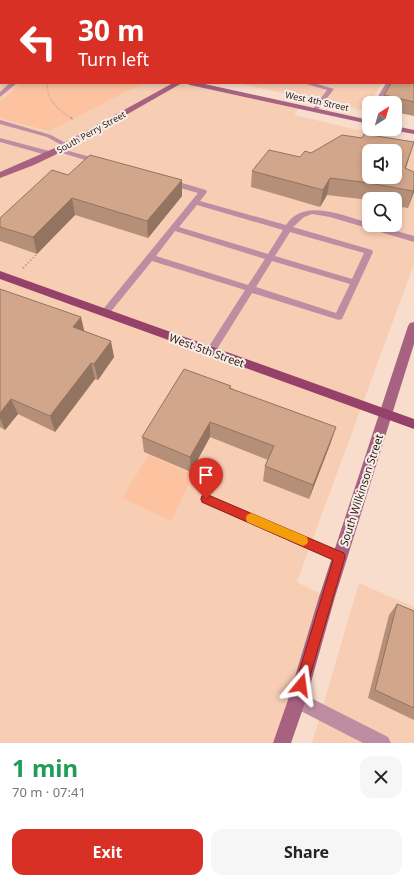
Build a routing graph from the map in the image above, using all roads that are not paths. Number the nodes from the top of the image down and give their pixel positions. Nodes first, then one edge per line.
1 (13, 84) edge
2 (176, 84) edge
3 (195, 84) edge
4 (310, 84) edge
5 (388, 84) edge
6 (0, 95) edge
7 (381, 96) edge
8 (315, 110) junction
9 (362, 119) edge
10 (0, 122) edge
11 (402, 129) edge
12 (414, 132) edge
13 (0, 140) edge
14 (67, 146) junction
15 (58, 150) junction
16 (50, 154) junction
17 (32, 163) junction
18 (105, 164) edge
19 (0, 175) edge
20 (161, 180) edge
21 (0, 184) edge
22 (195, 202) junction
23 (173, 228) junction
24 (287, 229) junction
25 (414, 239) edge
26 (150, 257) junction
27 (270, 258) junction
28 (0, 275) edge
29 (355, 283) junction
30 (250, 289) junction
31 (105, 313) junction
32 (414, 326) edge
33 (211, 351) junction
34 (386, 414) junction
35 (414, 424) edge
36 (206, 499) dead end
37 (340, 557) junction
38 (297, 700) junction
39 (282, 743) edge
40 (382, 743) edge

1 - 6 lane
2 - 14 street, South Perry Street
3 - 8 street, West 4th Street
4 - 8 lane
5 - 7 lane
8 - 9 street, West 4th Street
10 - 14 lane
11 - 12 street
13 - 16 lane
14 - 15 street, South Perry Street
15 - 16 street, South Perry Street
15 - 18 lane
16 - 17 street, South Perry Street
17 - 19 street, South Perry Street
17 - 21 street
20 - 22 lane
22 - 23 lane
22 - 24 lane
23 - 26 lane
23 - 27 lane
24 - 25 lane
24 - 27 lane
24 - 29 lane
26 - 30 lane
26 - 31 lane
27 - 29 lane
27 - 30 lane
28 - 31 main road, West 5th Street
29 - 30 lane
30 - 33 lane
31 - 33 main road, West 5th Street
32 - 34 street, South Wilkinson Street
33 - 34 main road, West 5th Street
34 - 35 main road, West 5th Street
34 - 37 street, South Wilkinson Street
36 - 37 lane
37 - 38 street, South Wilkinson Street
38 - 39 street, South Wilkinson Street
38 - 40 street

